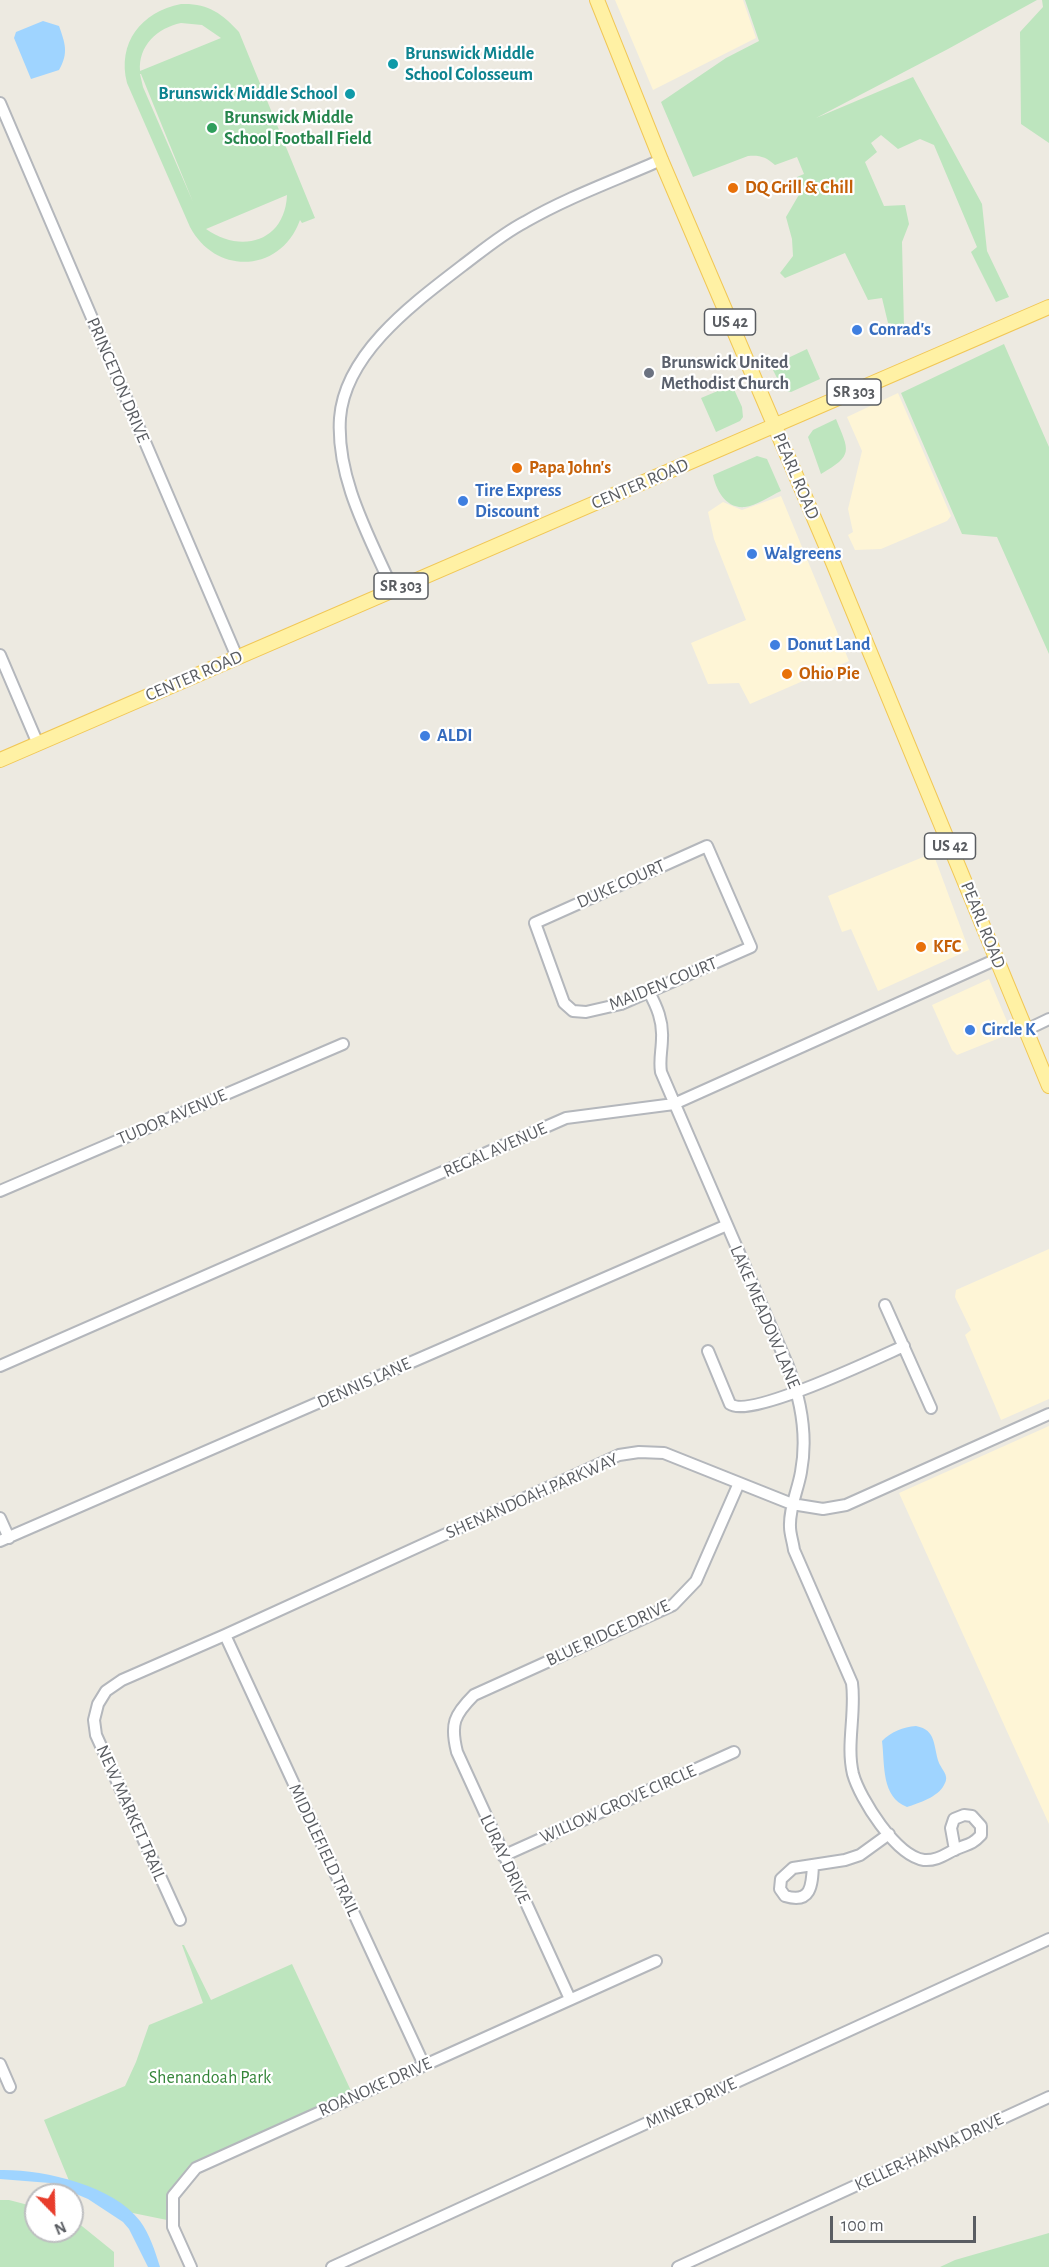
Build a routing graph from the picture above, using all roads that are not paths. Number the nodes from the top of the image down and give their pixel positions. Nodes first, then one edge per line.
1 (597, 0) edge
2 (0, 103) edge
3 (661, 160) junction
4 (1049, 307) edge
5 (774, 426) junction
6 (393, 590) junction
7 (0, 655) edge
8 (237, 657) junction
9 (38, 744) junction
10 (0, 760) edge
11 (751, 947) joint
12 (997, 959) junction
13 (649, 992) junction
14 (573, 1011) joint
15 (1049, 1019) edge
16 (1026, 1030) junction
17 (343, 1044) dead end
18 (1049, 1086) edge
19 (674, 1104) junction
20 (0, 1191) edge
21 (727, 1225) junction
22 (885, 1305) dead end
23 (904, 1346) junction
24 (708, 1352) dead end
25 (0, 1366) edge
26 (798, 1392) junction
27 (931, 1408) dead end
28 (1049, 1414) edge
29 (739, 1483) junction
30 (792, 1504) junction
31 (0, 1518) edge
32 (4, 1540) edge
33 (225, 1635) junction
34 (98, 1704) joint
35 (457, 1716) joint
36 (734, 1752) dead end
37 (889, 1834) junction
38 (955, 1850) dead end
39 (503, 1856) junction
40 (813, 1865) dead end
41 (180, 1920) dead end
42 (1049, 1939) edge
43 (656, 1961) dead end
44 (570, 1999) junction
45 (0, 2064) edge
46 (424, 2065) junction
47 (10, 2087) dead end
48 (1049, 2097) edge
49 (191, 2267) edge
50 (332, 2267) edge
51 (678, 2267) edge

1 - 3 main road, PEARL ROAD / US 42
2 - 8 street, PRINCETON DRIVE
3 - 5 main road, PEARL ROAD / US 42
3 - 6 street
4 - 5 main road, CENTER ROAD / SR 303
5 - 6 main road, CENTER ROAD / SR 303
5 - 12 main road, PEARL ROAD / US 42
6 - 8 main road, CENTER ROAD / SR 303
7 - 9 street
8 - 9 main road, CENTER ROAD / SR 303
9 - 10 main road, CENTER ROAD / SR 303
11 - 13 street, MAIDEN COURT
11 - 14 street, DUKE COURT
12 - 16 main road, PEARL ROAD / US 42
12 - 19 street, REGAL AVENUE
13 - 14 street, MAIDEN COURT
13 - 19 street, LAKE MEADOW LANE
15 - 16 street
16 - 18 main road, PEARL ROAD / US 42
17 - 20 street, TUDOR AVENUE
19 - 21 street, LAKE MEADOW LANE
19 - 25 street, REGAL AVENUE
21 - 26 street, LAKE MEADOW LANE
21 - 32 street, DENNIS LANE
22 - 23 street
23 - 26 street
23 - 27 street
24 - 26 street
26 - 30 street, LAKE MEADOW LANE
28 - 30 street, SHENANDOAH PARKWAY
29 - 30 street, SHENANDOAH PARKWAY
29 - 33 street, SHENANDOAH PARKWAY
29 - 35 street, BLUE RIDGE DRIVE
30 - 37 street, LAKE MEADOW LANE
31 - 32 street
33 - 34 street, SHENANDOAH PARKWAY
33 - 46 street, MIDDLEFIELD TRAIL
34 - 41 street, NEW MARKET TRAIL
35 - 39 street, LURAY DRIVE
36 - 39 street, WILLOW GROVE CIRCLE
37 - 38 street, LAKE MEADOW LANE
37 - 40 street
39 - 44 street, LURAY DRIVE
42 - 50 street, MINER DRIVE
43 - 44 street, ROANOKE DRIVE
44 - 46 street, ROANOKE DRIVE
45 - 47 street
46 - 49 street, ROANOKE DRIVE
48 - 51 street, KELLER-HANNA DRIVE

